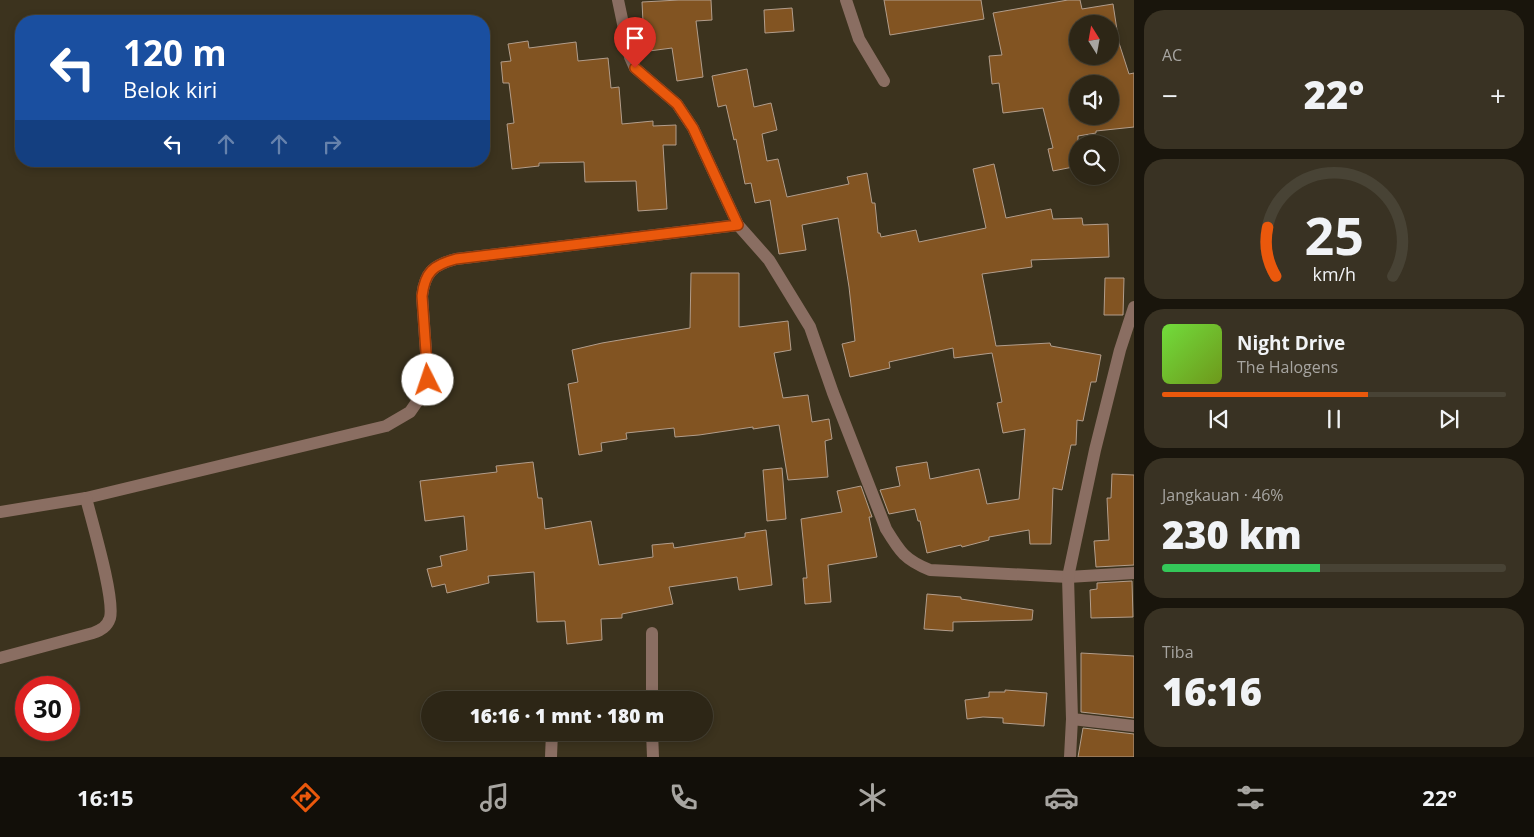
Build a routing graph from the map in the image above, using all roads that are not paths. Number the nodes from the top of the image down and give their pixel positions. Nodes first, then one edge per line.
1 (618, 0) edge
2 (846, 0) edge
3 (884, 81) dead end
4 (738, 225) junction
5 (1134, 307) edge
6 (86, 498) junction
7 (0, 512) edge
8 (1134, 573) edge
9 (1068, 577) junction
10 (652, 633) dead end
11 (0, 658) edge
12 (652, 691) edge
13 (1072, 720) junction
14 (1134, 726) edge
15 (552, 741) edge
16 (652, 741) edge
17 (551, 757) edge
18 (653, 757) edge
19 (1070, 757) edge

1 - 4 street
2 - 3 street
4 - 6 street
4 - 9 street
5 - 9 street
6 - 7 street
6 - 11 street
8 - 9 street
9 - 13 street
10 - 12 street
13 - 14 street
13 - 19 street
15 - 17 street
16 - 18 street

